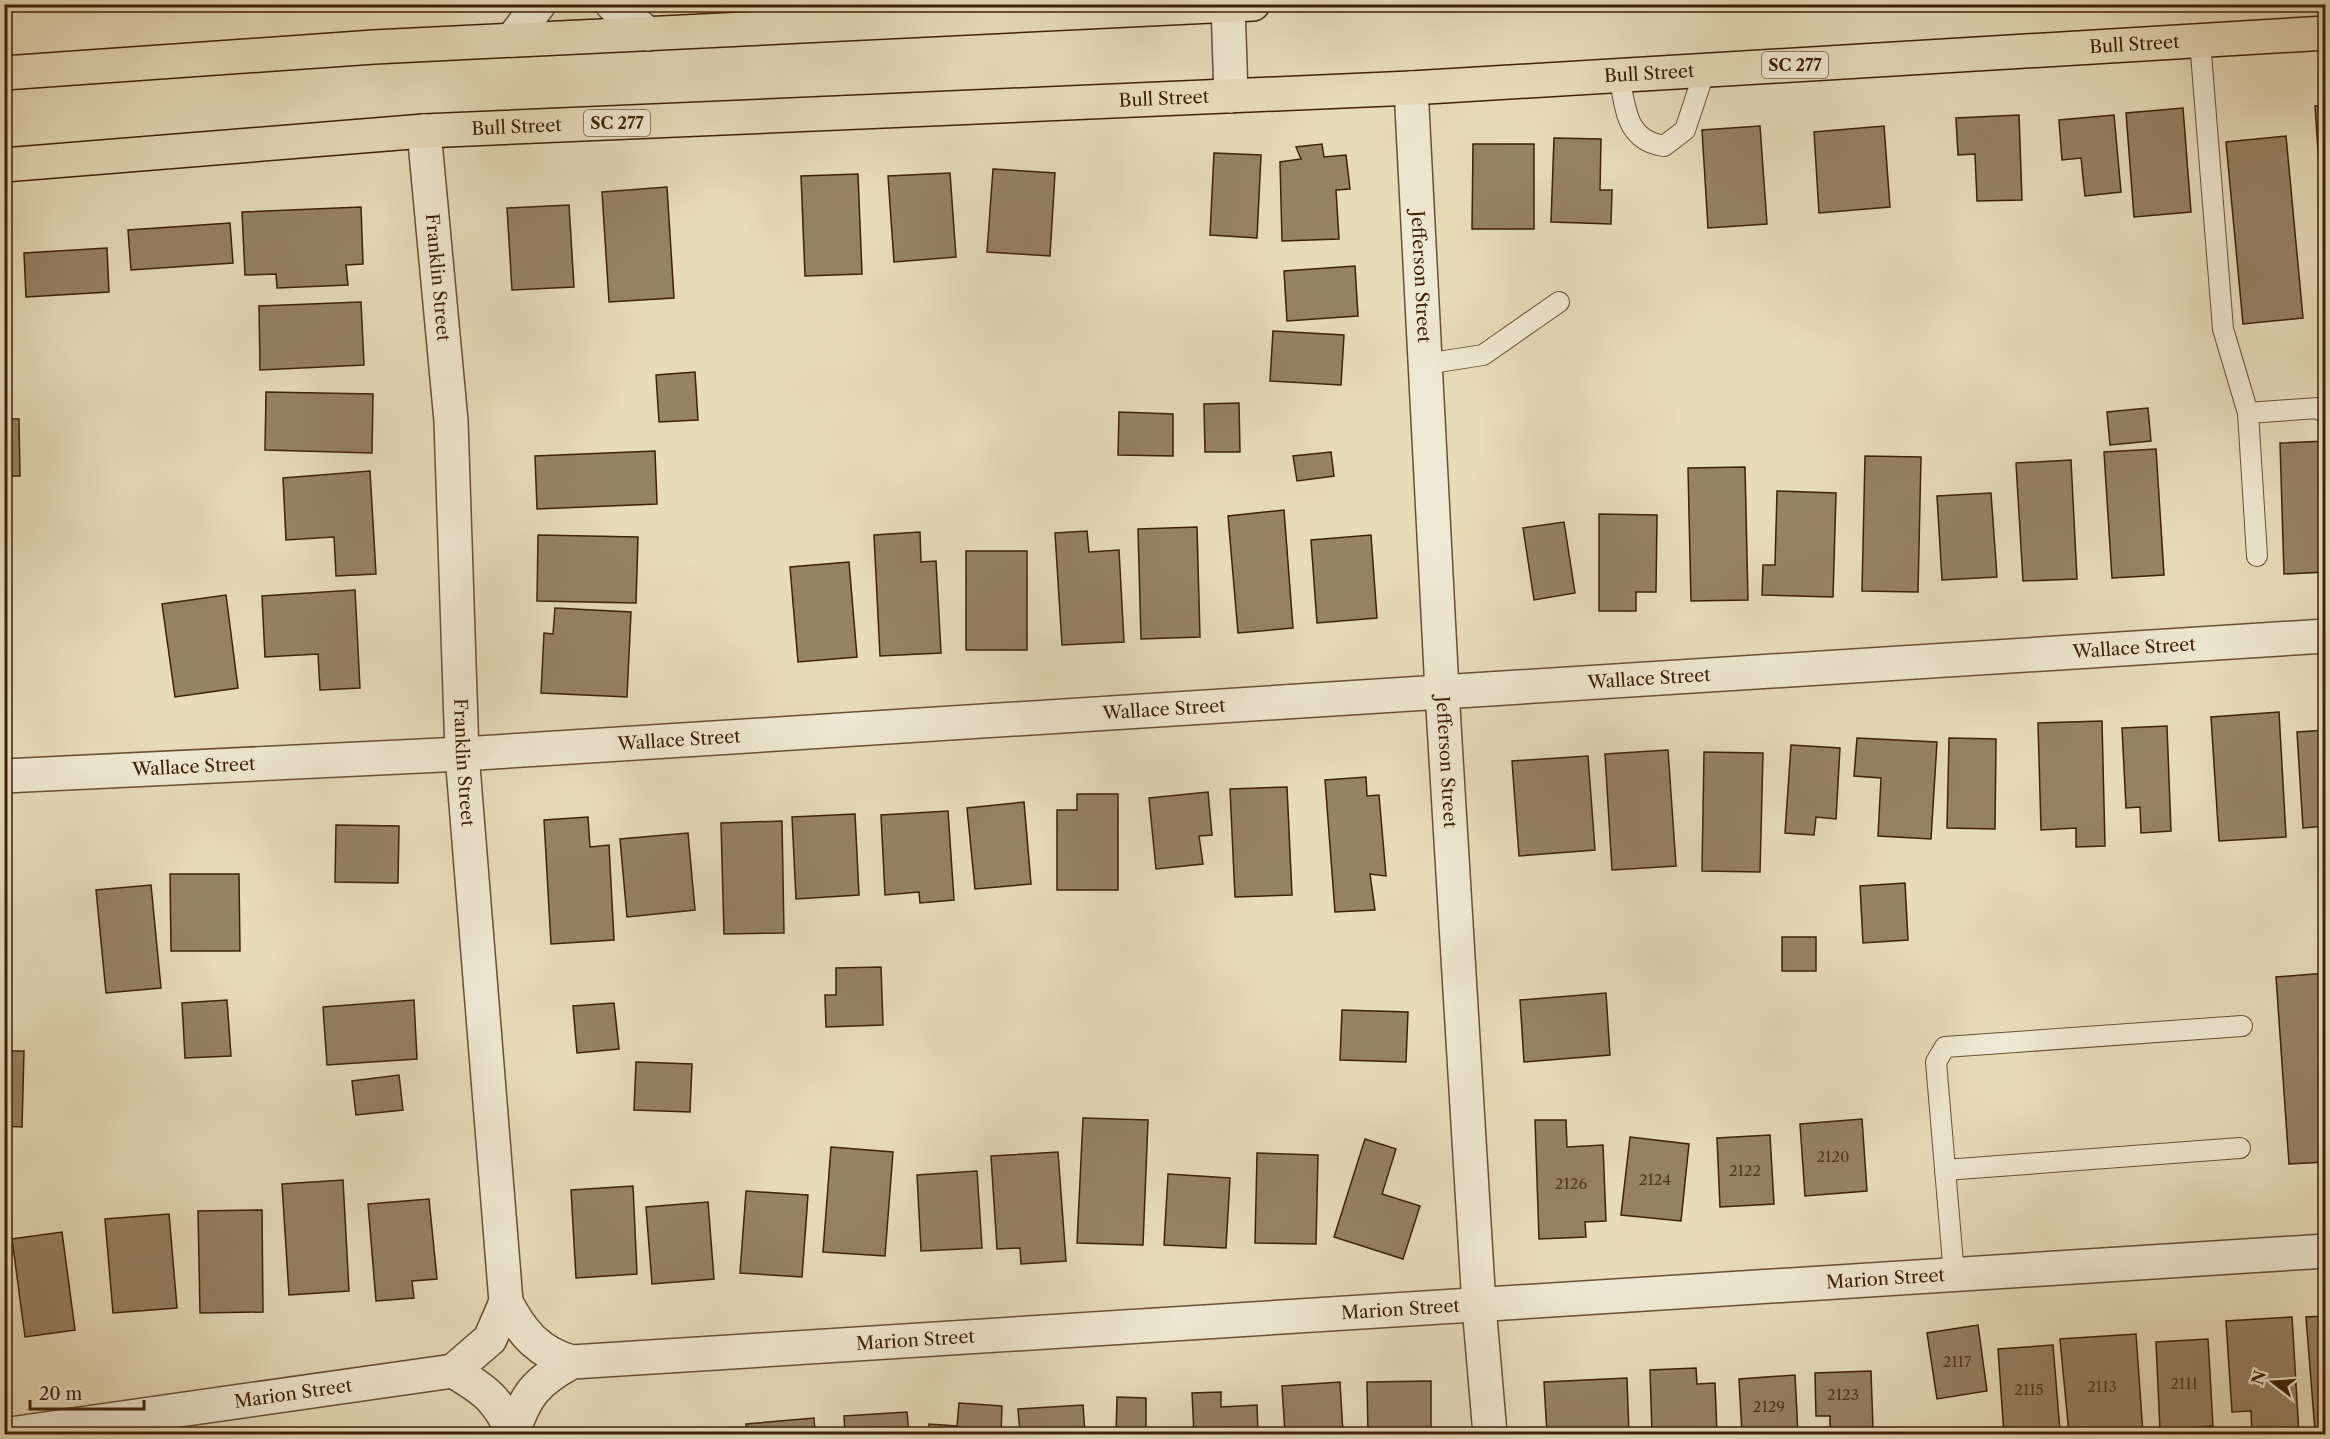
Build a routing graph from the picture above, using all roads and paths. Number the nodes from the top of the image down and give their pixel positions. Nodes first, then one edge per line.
1 (539, 4) edge
2 (612, 4) edge
3 (1236, 5) edge
4 (2325, 33) edge
5 (648, 34) junction
6 (512, 40) junction
7 (2200, 41) junction
8 (1705, 70) junction
9 (4, 73) edge
10 (1619, 76) junction
11 (1411, 88) junction
12 (1231, 96) junction
13 (424, 131) junction
14 (4, 165) edge
15 (1559, 302) dead end
16 (1425, 364) junction
17 (2248, 413) junction
18 (2325, 414) edge
19 (2257, 556) dead end
20 (2325, 636) edge
21 (1442, 691) junction
22 (462, 754) junction
23 (4, 776) edge
24 (2242, 1026) dead end
25 (2240, 1148) dead end
26 (1945, 1170) junction
27 (2325, 1251) edge
28 (1954, 1275) junction
29 (506, 1302) junction
30 (1479, 1306) junction
31 (572, 1362) junction
32 (453, 1371) junction
33 (10, 1434) edge
34 (512, 1434) edge
35 (1490, 1434) edge

1 - 6 street
2 - 5 street
3 - 5 highway
3 - 12 street
4 - 7 highway, Bull Street / SC 277
5 - 6 highway
6 - 9 highway
7 - 8 highway, Bull Street / SC 277
7 - 17 lane
8 - 10 highway, Bull Street / SC 277
8 - 10 lane
10 - 11 highway, Bull Street / SC 277
11 - 12 highway, Bull Street / SC 277
11 - 16 street, Jefferson Street
12 - 13 highway, Bull Street / SC 277
13 - 14 highway, Bull Street / SC 277
13 - 22 street, Franklin Street
15 - 16 lane
16 - 21 street, Jefferson Street
17 - 18 lane
17 - 19 lane
20 - 21 street, Wallace Street
21 - 22 street, Wallace Street
21 - 30 street, Jefferson Street
22 - 23 street, Wallace Street
22 - 29 street, Franklin Street
24 - 26 lane
25 - 26 lane
26 - 28 lane
27 - 28 street, Marion Street
28 - 30 street, Marion Street
29 - 31 street, Franklin Street
29 - 32 street
30 - 31 street, Marion Street
30 - 35 street, Jefferson Street
31 - 34 street, Marion Street
32 - 33 street, Marion Street
32 - 34 street

